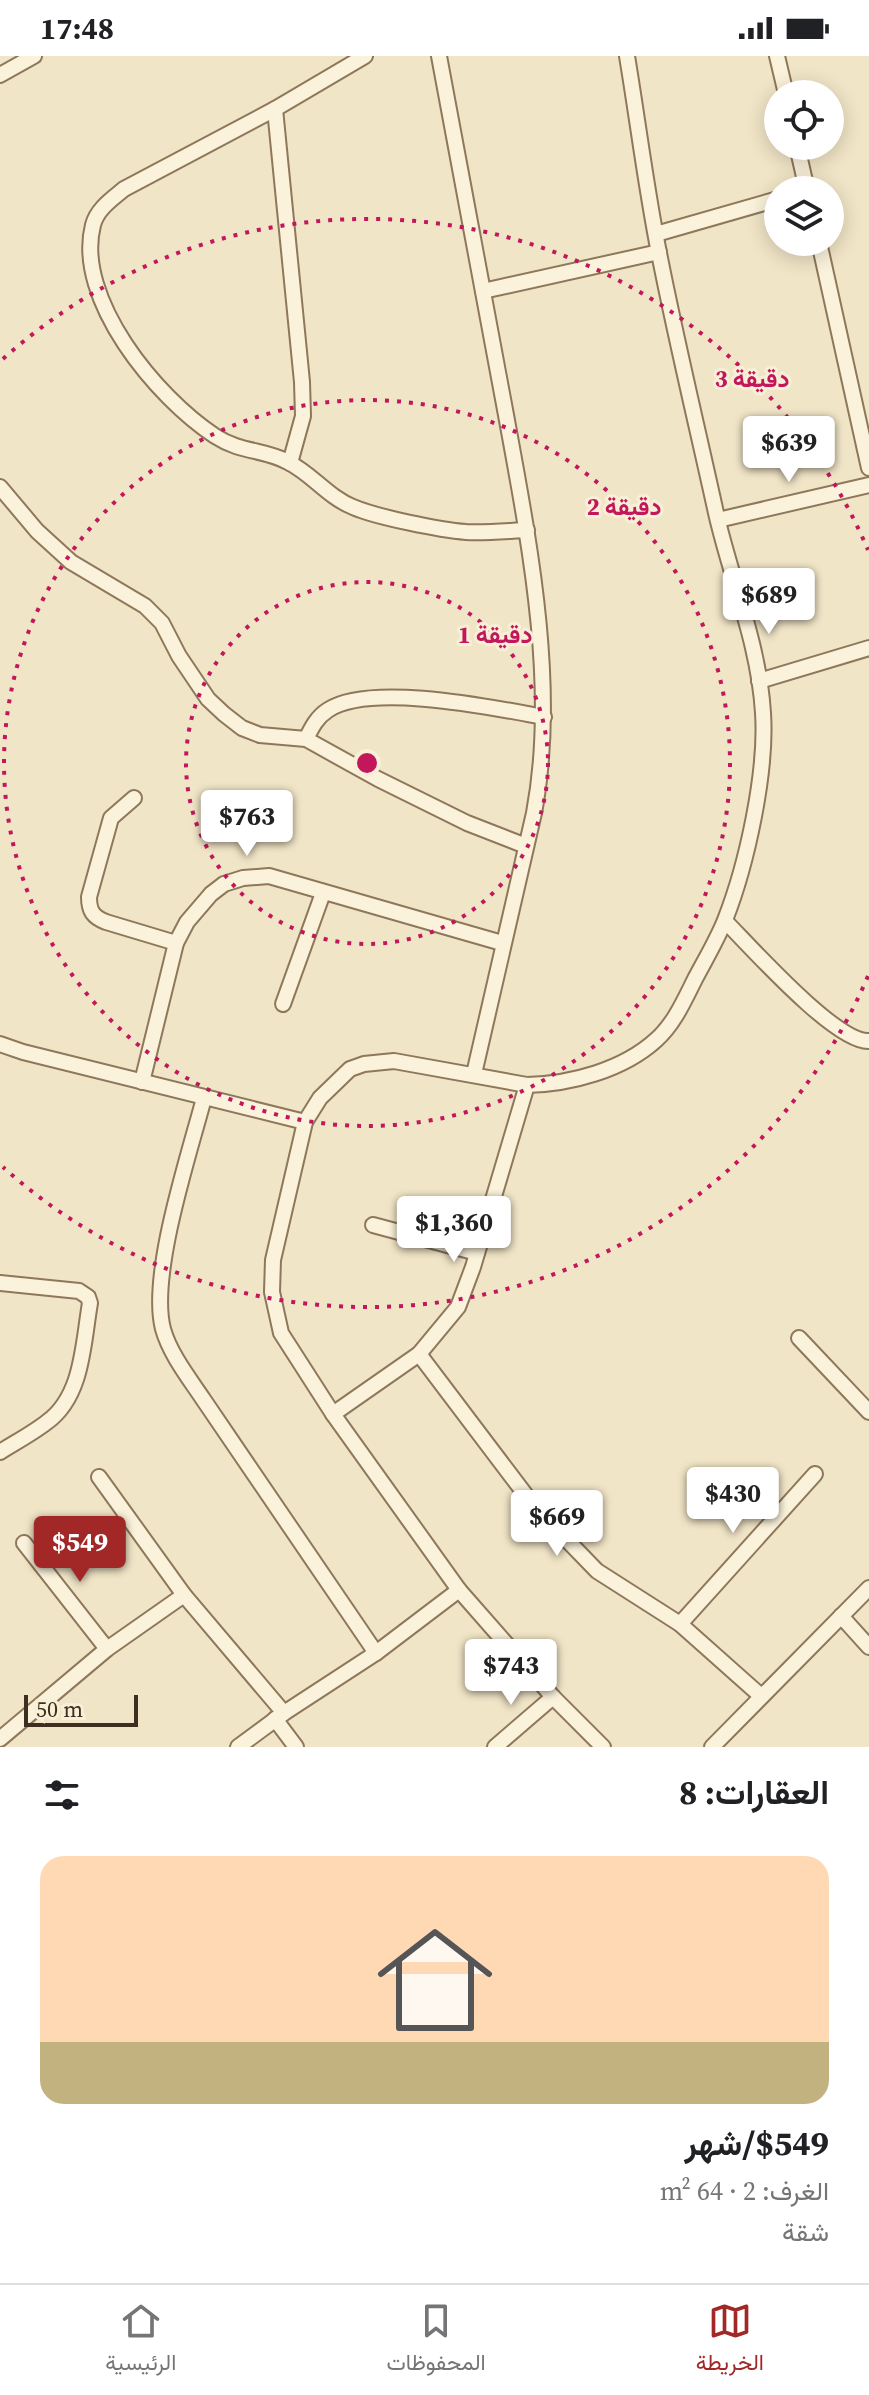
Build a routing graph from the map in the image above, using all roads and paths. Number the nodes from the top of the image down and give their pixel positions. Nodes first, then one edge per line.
1 (34, 56) edge
2 (365, 56) edge
3 (439, 56) edge
4 (627, 56) edge
5 (777, 56) edge
6 (0, 75) edge
7 (783, 80) edge
8 (275, 109) junction
9 (764, 203) edge
10 (656, 234) junction
11 (659, 252) junction
12 (822, 256) edge
13 (483, 291) junction
14 (290, 463) junction
15 (869, 468) edge
16 (869, 485) edge
17 (0, 487) edge
18 (718, 520) junction
19 (527, 530) junction
20 (869, 648) edge
21 (759, 681) junction
22 (544, 717) junction
23 (306, 739) junction
24 (134, 798) dead end
25 (526, 846) junction
26 (323, 893) junction
27 (725, 921) junction
28 (176, 943) junction
29 (502, 943) junction
30 (283, 1004) dead end
31 (869, 1041) edge
32 (0, 1044) edge
33 (474, 1074) junction
34 (142, 1082) junction
35 (527, 1085) junction
36 (204, 1098) junction
37 (305, 1122) junction
38 (373, 1225) dead end
39 (477, 1253) junction
40 (0, 1283) edge
41 (799, 1338) dead end
42 (419, 1354) junction
43 (869, 1412) edge
44 (333, 1414) junction
45 (0, 1452) edge
46 (815, 1474) dead end
47 (99, 1477) dead end
48 (24, 1543) dead end
49 (869, 1588) edge
50 (459, 1590) junction
51 (184, 1595) junction
52 (841, 1616) junction
53 (680, 1624) junction
54 (869, 1647) edge
55 (107, 1649) junction
56 (376, 1653) junction
57 (761, 1696) junction
58 (553, 1697) junction
59 (280, 1716) junction
60 (0, 1739) edge
61 (238, 1747) edge
62 (296, 1747) edge
63 (495, 1747) edge
64 (603, 1747) edge
65 (712, 1747) edge

1 - 6 street
2 - 8 street
3 - 13 street
4 - 10 street
5 - 7 street
8 - 14 street
8 - 14 street
9 - 10 street
10 - 11 street
11 - 13 street
11 - 18 street
12 - 15 street
13 - 19 street
14 - 19 street
16 - 18 street
17 - 23 street
18 - 21 street
19 - 22 street
20 - 21 street
21 - 27 street
22 - 23 street
22 - 25 street
23 - 25 street
24 - 28 street
25 - 29 street
26 - 28 street
26 - 29 street
26 - 30 street
27 - 31 street
27 - 35 street
28 - 34 street
29 - 33 street
32 - 34 street
33 - 35 street
33 - 37 street
34 - 36 street
35 - 39 street
36 - 37 street
36 - 56 street
37 - 44 street
38 - 39 street
39 - 42 street
40 - 45 street
41 - 43 street
42 - 44 street
42 - 53 street
44 - 50 street
46 - 53 street
47 - 51 street
48 - 55 street
49 - 52 street
50 - 56 street
50 - 58 street
51 - 55 street
51 - 59 street
52 - 54 street
52 - 57 street
53 - 57 street
55 - 60 street
56 - 59 street
57 - 65 street
58 - 63 street
58 - 64 street
59 - 61 street
59 - 62 street

